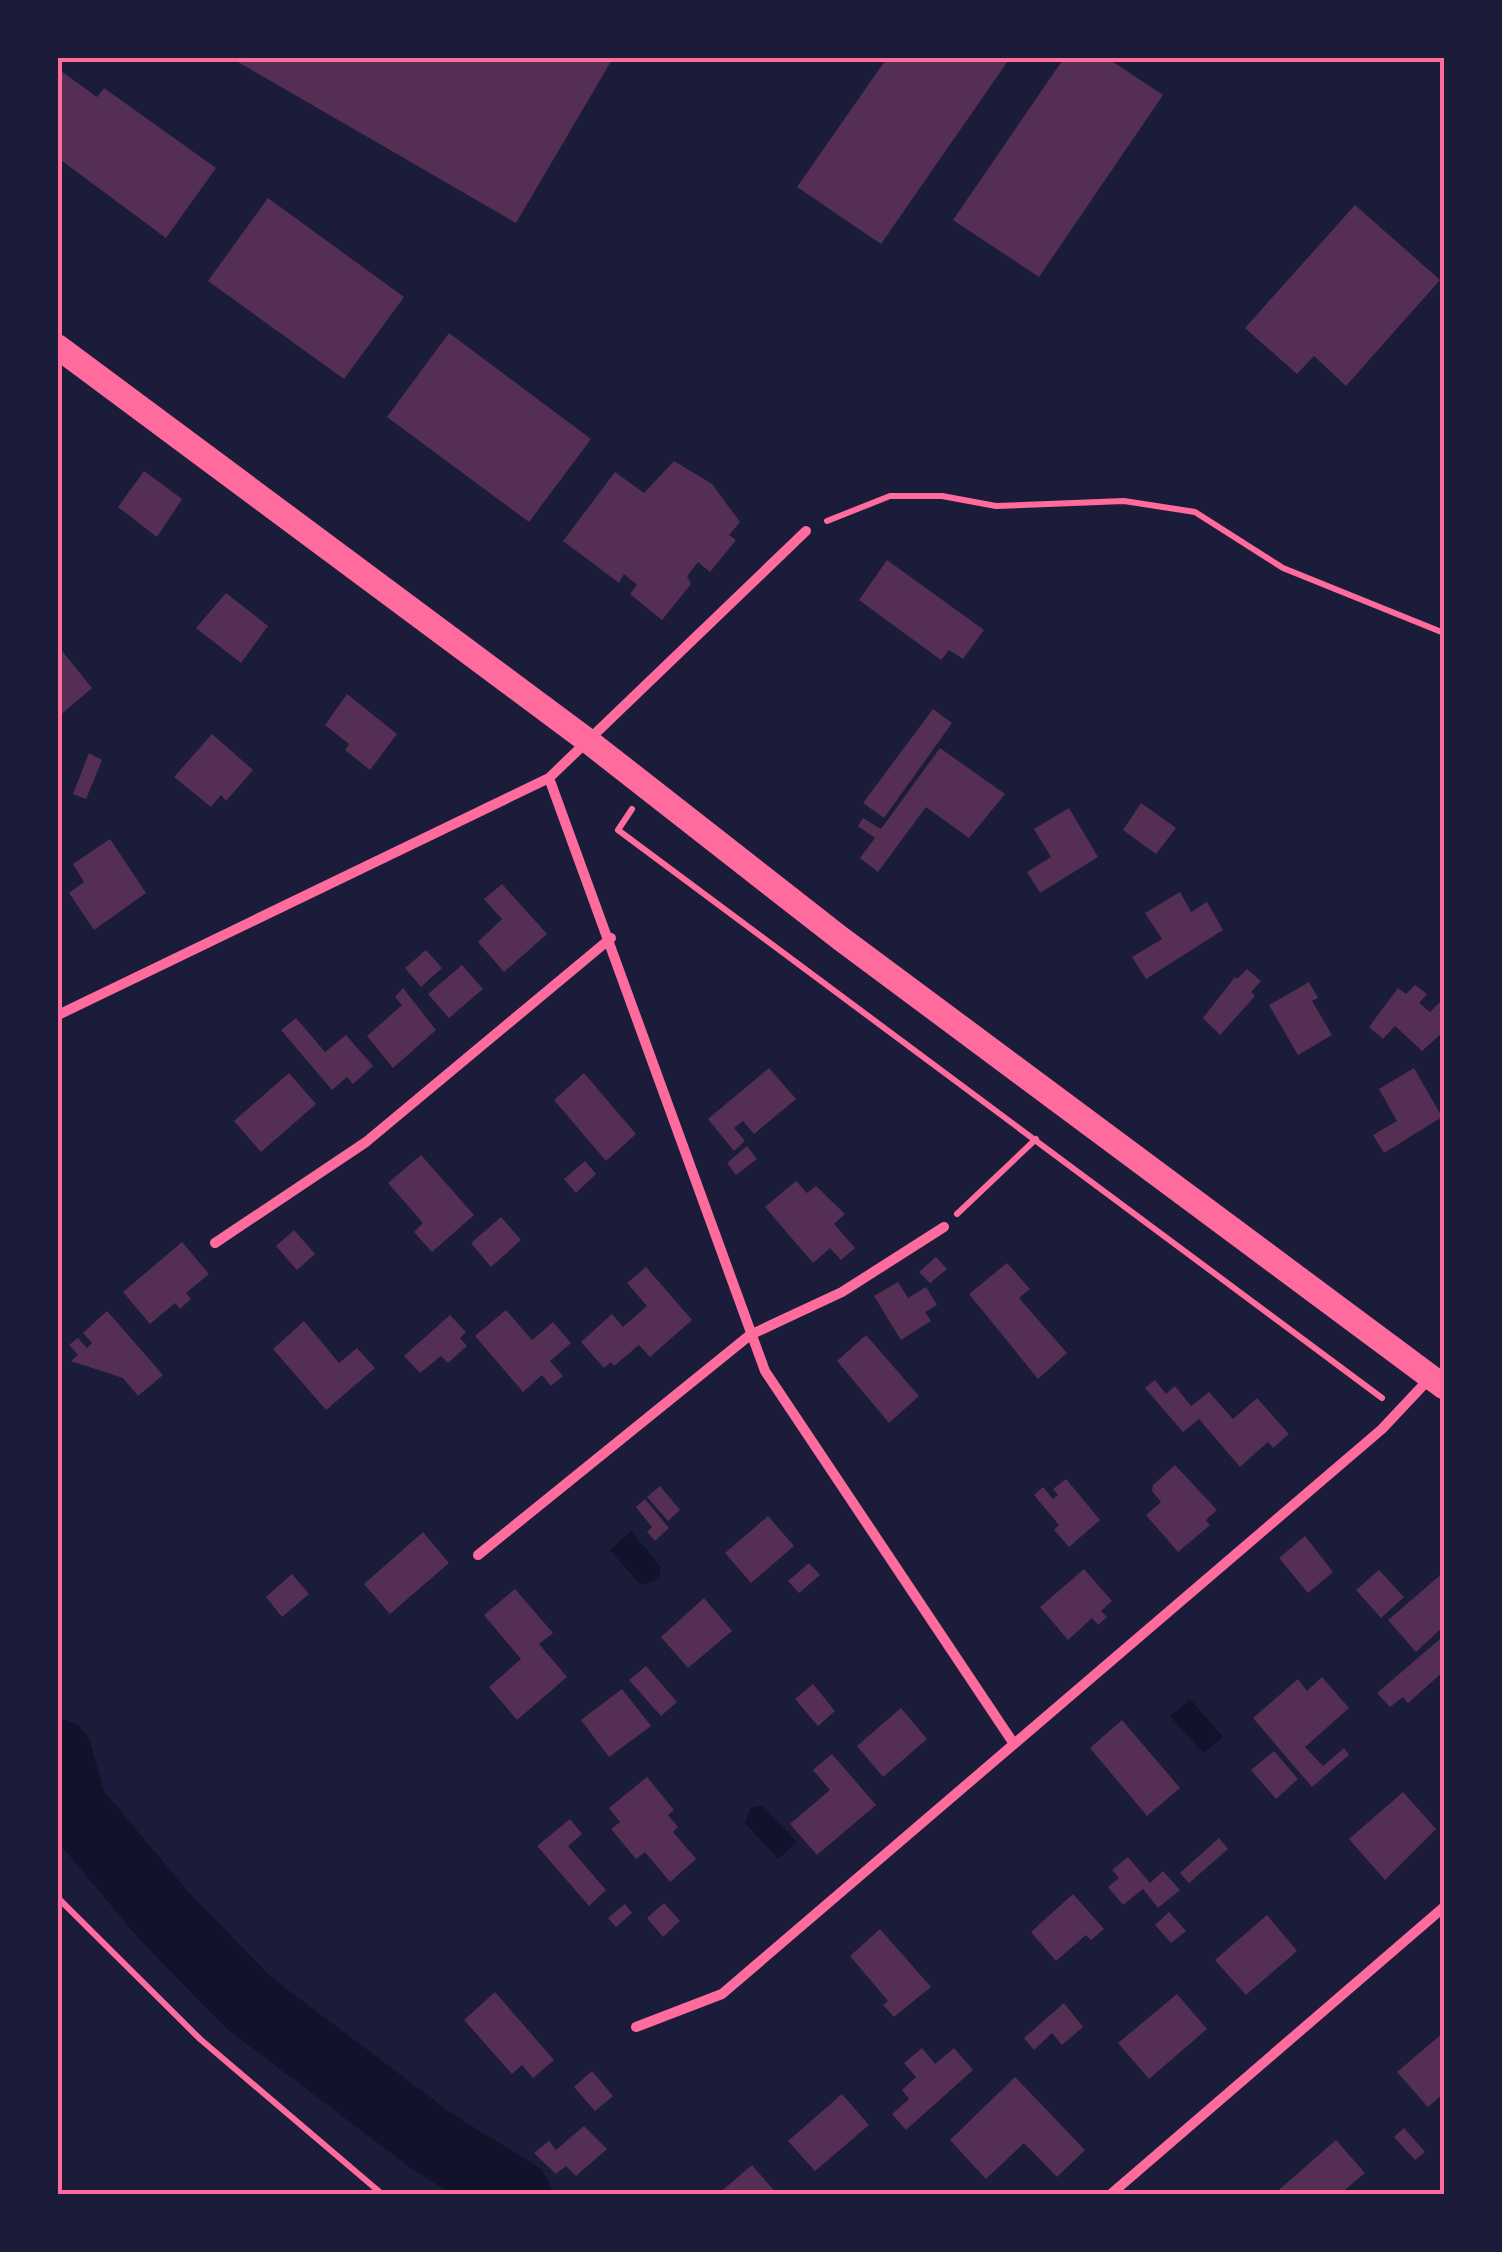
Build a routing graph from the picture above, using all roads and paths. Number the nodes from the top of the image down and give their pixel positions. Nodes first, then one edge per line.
1 (58, 347) edge
2 (806, 531) joint
3 (1444, 633) edge
4 (588, 742) junction
5 (550, 778) junction
6 (647, 788) junction
7 (611, 938) junction
8 (58, 1016) edge
9 (1036, 1140) junction
10 (944, 1227) joint
11 (215, 1242) dead end
12 (750, 1335) junction
13 (1438, 1382) edge
14 (1399, 1410) junction
15 (478, 1555) dead end
16 (1014, 1744) junction
17 (58, 1898) edge
18 (1444, 1907) edge
19 (636, 2027) dead end
20 (382, 2194) edge
21 (1111, 2194) edge

1 - 4 main road
2 - 3 path
2 - 4 street
4 - 5 street
4 - 6 main road
5 - 7 street
5 - 8 street
6 - 9 path
6 - 13 main road
7 - 11 street
7 - 12 street
9 - 10 path
9 - 14 path
10 - 12 street
12 - 15 street
12 - 16 street
13 - 14 street
14 - 16 street
16 - 19 street
17 - 20 path
18 - 21 street

